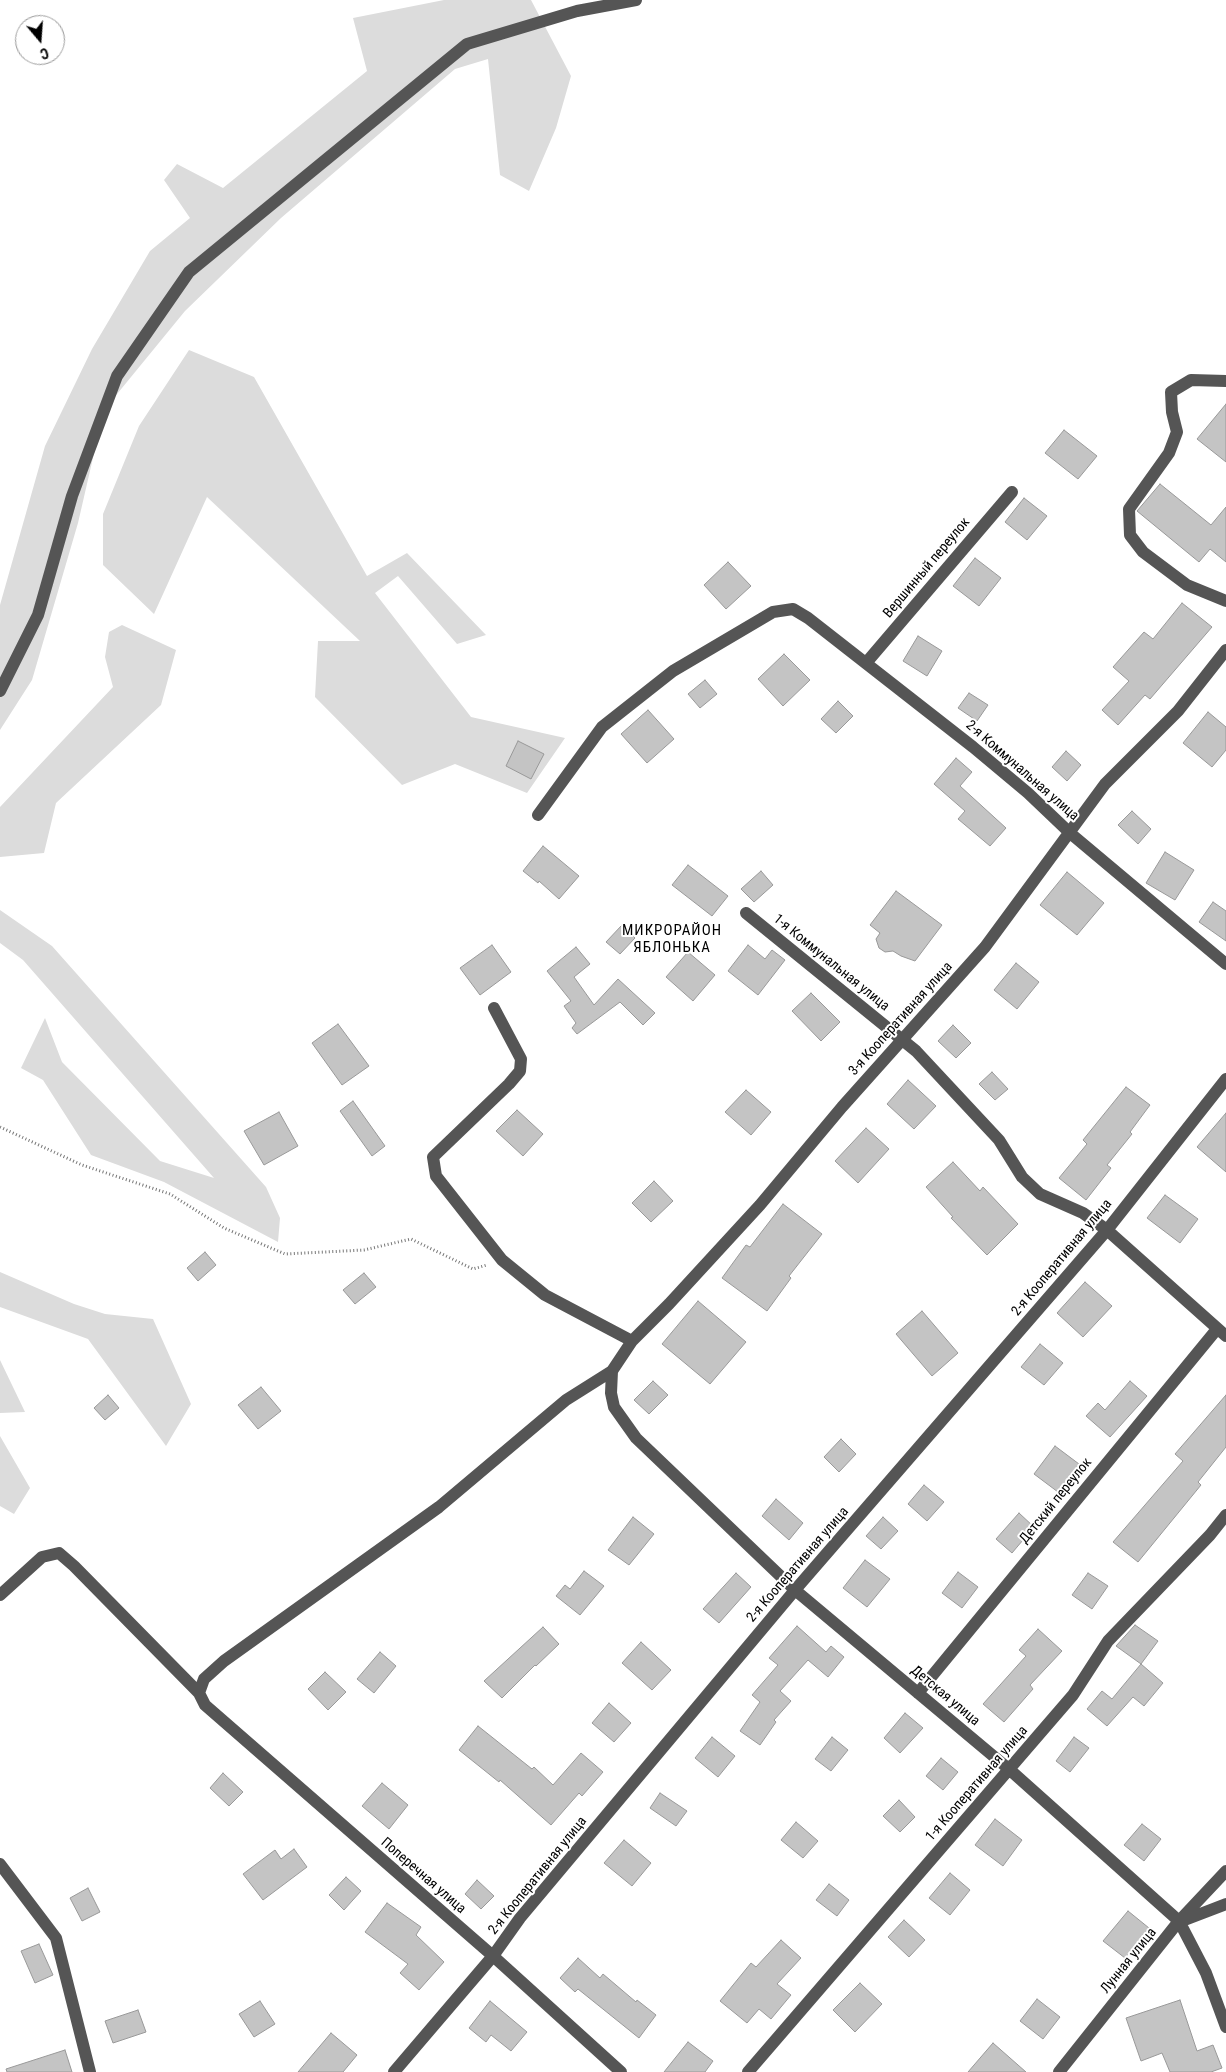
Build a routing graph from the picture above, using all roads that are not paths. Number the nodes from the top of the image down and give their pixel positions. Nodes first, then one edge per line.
1 (636, 0) edge
2 (1226, 381) edge
3 (1012, 492) dead end
4 (1226, 601) edge
5 (1226, 650) edge
6 (866, 663) junction
7 (0, 691) edge
8 (538, 815) dead end
9 (1070, 833) junction
10 (746, 913) dead end
11 (1226, 964) edge
12 (494, 1008) dead end
13 (902, 1041) junction
14 (1226, 1079) edge
15 (1107, 1230) junction
16 (1222, 1333) edge
17 (632, 1341) junction
18 (612, 1371) junction
19 (1226, 1515) edge
20 (795, 1590) junction
21 (0, 1595) edge
22 (199, 1693) junction
23 (918, 1693) junction
24 (1010, 1770) junction
25 (0, 1864) edge
26 (1226, 1871) edge
27 (1226, 1904) edge
28 (1180, 1921) junction
29 (493, 1956) junction
30 (1226, 2027) edge
31 (90, 2072) edge
32 (394, 2072) edge
33 (620, 2072) edge
34 (748, 2072) edge
35 (1059, 2072) edge

1 - 7 street
2 - 4 street
3 - 6 street, Вершинный переулок
5 - 9 street, 3-я Кооперативная улица
6 - 8 street, 2-я Коммунальная улица
6 - 9 street, 2-я Коммунальная улица
9 - 11 street, 2-я Коммунальная улица
9 - 13 street, 3-я Кооперативная улица
10 - 13 street, 1-я Коммунальная улица
12 - 17 street
13 - 15 street, 1-я Коммунальная улица
13 - 17 street, 3-я Кооперативная улица
14 - 15 street, 2-я Кооперативная улица
15 - 16 street, 1-я Коммунальная улица
15 - 20 street, 2-я Кооперативная улица
16 - 23 street, Детский переулок
17 - 18 street, 3-я Кооперативная улица
18 - 20 street, Детская улица
18 - 22 street
19 - 24 street, 1-я Кооперативная улица
20 - 23 street, Детская улица
20 - 29 street, 2-я Кооперативная улица
21 - 22 street
22 - 29 street, Поперечная улица
23 - 24 street, Детская улица
24 - 28 street, Детская улица
24 - 34 street, 1-я Кооперативная улица
25 - 31 street
26 - 28 street, Лунная улица
27 - 28 street
28 - 30 street, Детская улица
28 - 35 street, Лунная улица
29 - 32 street, 2-я Кооперативная улица
29 - 33 street, Поперечная улица

